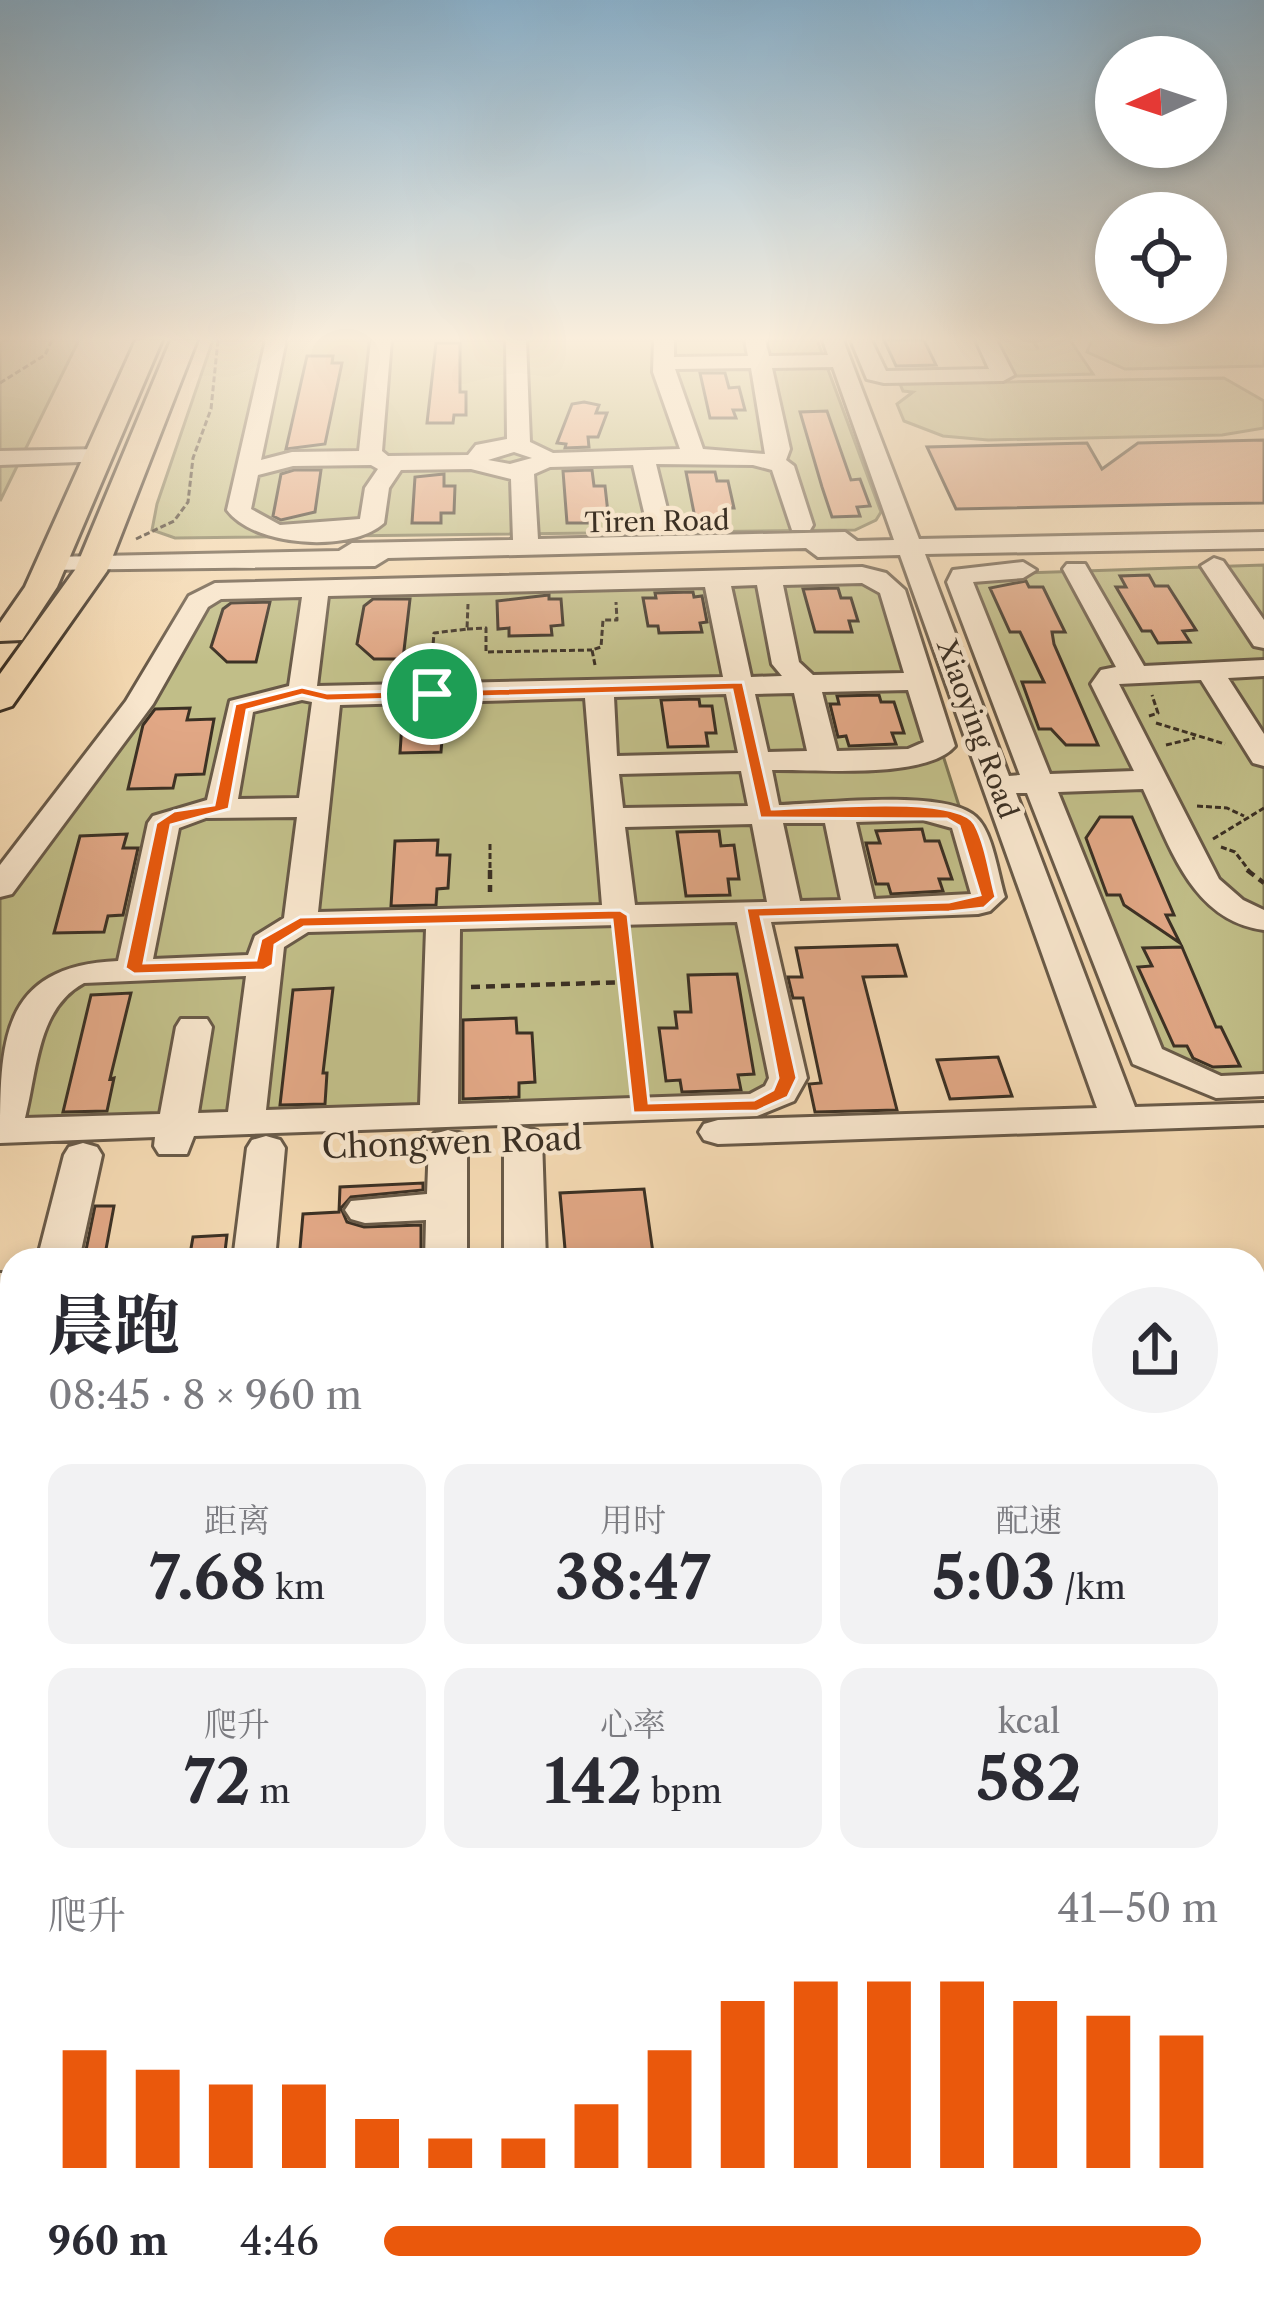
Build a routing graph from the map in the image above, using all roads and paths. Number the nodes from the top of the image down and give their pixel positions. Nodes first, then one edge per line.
1 (102, 448) edge
2 (141, 448) edge
3 (197, 448) edge
4 (253, 448) edge
5 (370, 448) edge
6 (528, 448) edge
7 (692, 448) edge
8 (779, 448) edge
9 (879, 448) edge
10 (99, 456) junction
11 (694, 456) junction
12 (0, 458) edge
13 (643, 458) junction
14 (529, 459) junction
15 (385, 461) junction
16 (774, 461) junction
17 (248, 471) junction
18 (801, 525) dead end
19 (660, 530) dead end
20 (1264, 536) edge
21 (910, 543) junction
22 (526, 547) junction
23 (96, 560) junction
24 (53, 561) junction
25 (1264, 565) edge
26 (1214, 566) junction
27 (1076, 569) junction
28 (767, 577) junction
29 (716, 578) junction
30 (631, 580) junction
31 (468, 584) junction
32 (316, 587) junction
33 (467, 629) junction
34 (1264, 640) edge
35 (0, 646) edge
36 (592, 650) junction
37 (1264, 668) edge
38 (1209, 670) junction
39 (1132, 672) junction
40 (920, 681) junction
41 (806, 684) junction
42 (738, 685) junction
43 (598, 688) junction
44 (315, 694) junction
45 (432, 694) junction
46 (0, 699) edge
47 (1117, 707) junction
48 (1262, 754) edge
49 (824, 760) junction
50 (755, 762) junction
51 (603, 766) junction
52 (1039, 783) junction
53 (998, 784) junction
54 (1160, 794) junction
55 (314, 807) junction
56 (1264, 808) edge
57 (221, 809) junction
58 (838, 812) junction
59 (766, 814) junction
60 (1246, 817) junction
61 (608, 818) junction
62 (490, 844) dead end
63 (1264, 883) edge
64 (0, 887) edge
65 (860, 909) junction
66 (769, 911) junction
67 (620, 915) junction
68 (490, 918) junction
69 (443, 919) junction
70 (300, 922) junction
71 (1261, 926) edge
72 (264, 965) junction
73 (134, 968) junction
74 (627, 982) junction
75 (442, 988) junction
76 (194, 1027) dead end
77 (1264, 1085) edge
78 (640, 1109) junction
79 (1264, 1114) edge
80 (1120, 1118) junction
81 (444, 1129) junction
82 (256, 1136) junction
83 (174, 1139) junction
84 (523, 1139) junction
85 (1, 1140) edge
86 (83, 1155) junction
87 (448, 1206) junction
88 (365, 1210) dead end
89 (61, 1248) edge
90 (254, 1248) edge
91 (446, 1248) edge
92 (525, 1248) edge

1 - 10 main road
2 - 23 main road
3 - 23 path
4 - 17 street
5 - 15 street
6 - 14 street
7 - 11 street
8 - 16 street
9 - 21 street, Xiaoying Road
10 - 12 street
10 - 24 main road
11 - 13 street
11 - 16 street
13 - 14 street
13 - 19 street
14 - 15 street
14 - 22 street
15 - 17 street
15 - 17 street
16 - 18 street
20 - 21 street, Tiren Road
21 - 22 street, Tiren Road
21 - 23 street, Tiren Road
21 - 53 street, Xiaoying Road
22 - 23 street, Tiren Road
23 - 24 street, Tiren Road
23 - 46 main road
24 - 35 main road
25 - 26 street
26 - 27 street
26 - 34 street
27 - 39 street
27 - 52 street
28 - 29 street
28 - 40 street
28 - 41 street
29 - 30 street
29 - 42 street
30 - 31 street
30 - 36 path
31 - 32 street
31 - 33 path
32 - 44 street
32 - 64 street
33 - 36 path
33 - 45 path
36 - 43 path
37 - 38 street
38 - 39 street
38 - 48 street
39 - 47 street
40 - 41 street
40 - 49 street
41 - 42 street
41 - 49 street
42 - 43 street
42 - 50 street
43 - 45 street
43 - 51 street
44 - 45 street
44 - 55 street
44 - 57 street
47 - 48 path
47 - 54 street
49 - 50 street
50 - 51 street
50 - 59 street
51 - 61 street
52 - 53 street
52 - 54 street
52 - 77 street
53 - 80 street, Xiaoying Road
54 - 60 path
54 - 71 street
55 - 57 street
55 - 70 street
56 - 60 path
57 - 73 street
58 - 59 street
58 - 65 street
58 - 65 street
59 - 61 street
59 - 66 street
60 - 63 path
61 - 67 street
62 - 68 path
65 - 66 street
66 - 67 street
66 - 78 street
67 - 68 street
67 - 74 path
68 - 69 street
69 - 70 street
69 - 75 street
70 - 72 street
72 - 73 street
72 - 82 street
73 - 85 street
74 - 75 path
74 - 78 path
75 - 81 street
76 - 83 street
78 - 81 street
79 - 80 street, Chongwen Road
80 - 84 street, Chongwen Road
81 - 82 street, Chongwen Road
81 - 84 street, Chongwen Road
81 - 87 street
82 - 83 street, Chongwen Road
82 - 90 street
83 - 85 street
83 - 86 street, Chongwen Road
84 - 92 street
85 - 86 street, Chongwen Road
86 - 89 street
87 - 88 street
87 - 91 street

